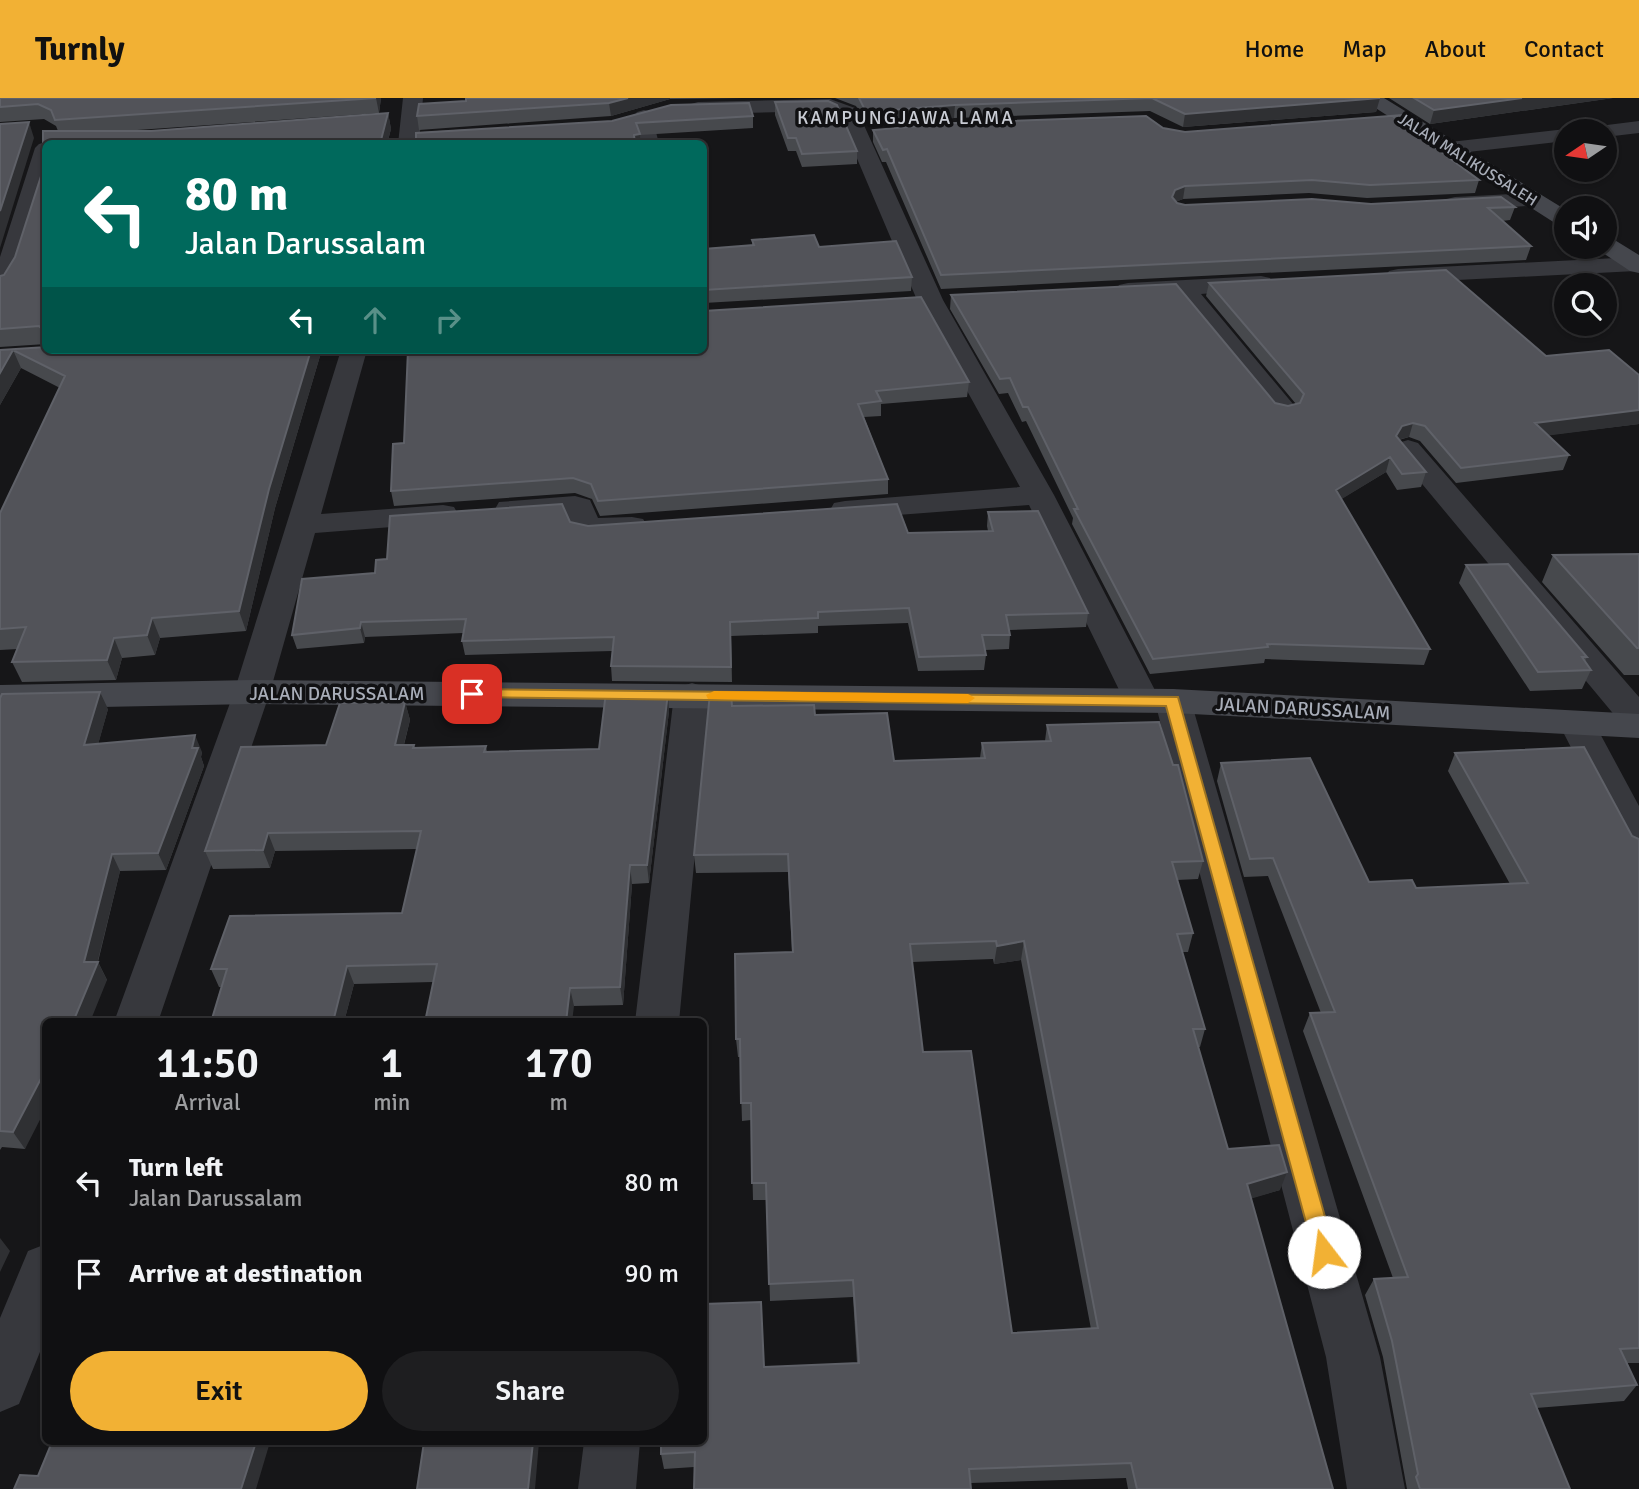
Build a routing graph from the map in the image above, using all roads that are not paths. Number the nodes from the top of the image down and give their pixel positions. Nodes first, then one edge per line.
1 (412, 98) edge
2 (1370, 98) edge
3 (682, 108) edge
4 (1403, 118) junction
5 (1364, 122) edge
6 (621, 124) edge
7 (1639, 127) edge
8 (1617, 129) edge
9 (406, 131) edge
10 (491, 133) edge
11 (1554, 136) edge
12 (649, 140) edge
13 (1450, 148) junction
14 (42, 160) edge
15 (1533, 200) junction
16 (1436, 205) edge
17 (1554, 213) edge
18 (1617, 252) edge
19 (1637, 265) edge
20 (1375, 277) edge
21 (1278, 282) edge
22 (0, 286) edge
23 (1182, 287) junction
24 (1102, 291) edge
25 (353, 354) edge
26 (1284, 410) edge
27 (1408, 449) edge
28 (1039, 495) junction
29 (823, 512) edge
30 (302, 524) junction
31 (664, 524) edge
32 (252, 692) junction
33 (692, 695) junction
34 (0, 697) edge
35 (1157, 701) junction
36 (1639, 720) edge
37 (1577, 724) junction
38 (1639, 726) edge
39 (1639, 844) edge
40 (137, 1018) edge
41 (657, 1018) edge
42 (42, 1278) edge
43 (0, 1385) edge
44 (612, 1445) edge
45 (607, 1489) edge
46 (1376, 1489) edge

1 - 9 street
2 - 4 street, JALAN MALIKUSSALEH
3 - 28 street
4 - 5 street
4 - 13 street, JALAN MALIKUSSALEH
6 - 12 street
7 - 8 street
9 - 10 street
11 - 13 street
13 - 15 street, JALAN MALIKUSSALEH
14 - 22 street
15 - 16 street
15 - 17 street, JALAN MALIKUSSALEH
18 - 19 street
19 - 20 street
21 - 23 street
23 - 24 street
23 - 26 street
25 - 30 street
27 - 36 street
28 - 29 street
28 - 35 street
30 - 31 street
30 - 32 street
32 - 33 street, JALAN DARUSSALAM
32 - 34 street, JALAN DARUSSALAM
32 - 40 street
33 - 35 street, JALAN DARUSSALAM
33 - 41 street
35 - 37 street, JALAN DARUSSALAM
35 - 46 street
37 - 38 street, JALAN DARUSSALAM
37 - 39 street
42 - 43 street
44 - 45 street

